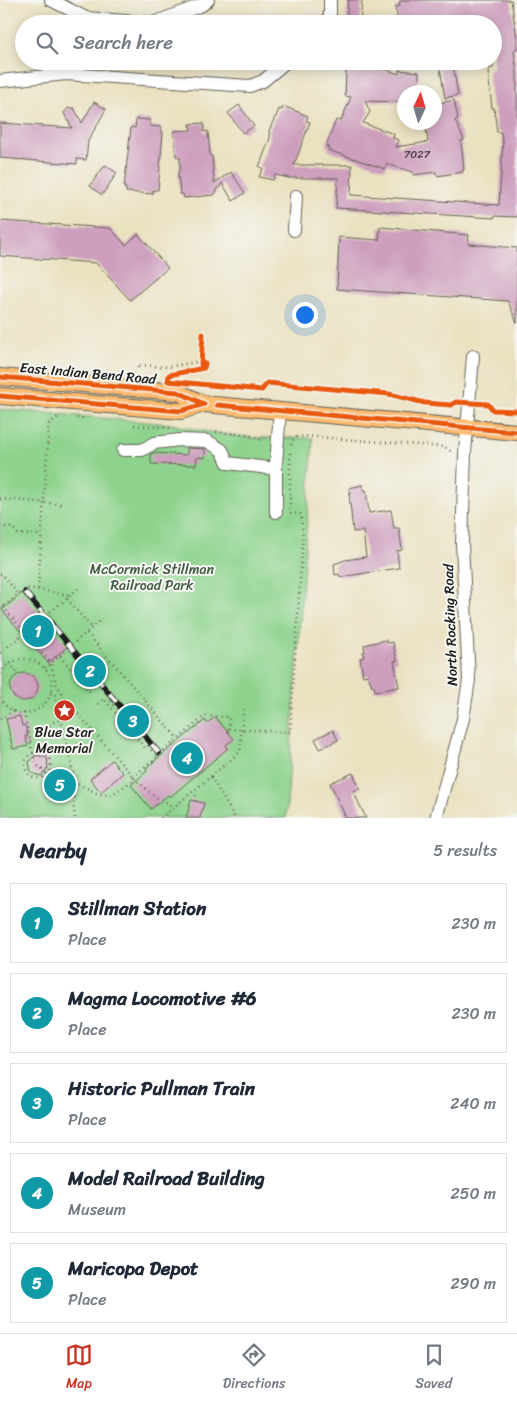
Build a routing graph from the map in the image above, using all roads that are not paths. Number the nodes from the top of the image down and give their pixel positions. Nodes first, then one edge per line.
1 (51, 0) edge
2 (208, 0) edge
3 (330, 0) edge
4 (70, 15) edge
5 (174, 15) edge
6 (330, 15) edge
7 (53, 70) edge
8 (96, 70) edge
9 (276, 70) edge
10 (0, 81) edge
11 (296, 196) dead end
12 (294, 230) dead end
13 (473, 356) dead end
14 (0, 377) edge
15 (0, 396) edge
16 (204, 404) junction
17 (280, 411) junction
18 (468, 428) junction
19 (517, 432) edge
20 (123, 450) dead end
21 (276, 469) junction
22 (276, 512) dead end
23 (436, 818) edge

1 - 4 street
2 - 5 street
3 - 6 street
7 - 10 street
8 - 9 street
11 - 12 street
13 - 18 street, North Rocking Road
14 - 16 main road, East Indian Bend Road
15 - 16 main road, East Indian Bend Road
16 - 17 main road, East Indian Bend Road
17 - 18 main road, East Indian Bend Road
17 - 21 street
18 - 19 main road, East Indian Bend Road
18 - 23 street, North Rocking Road
20 - 21 street
21 - 22 street

